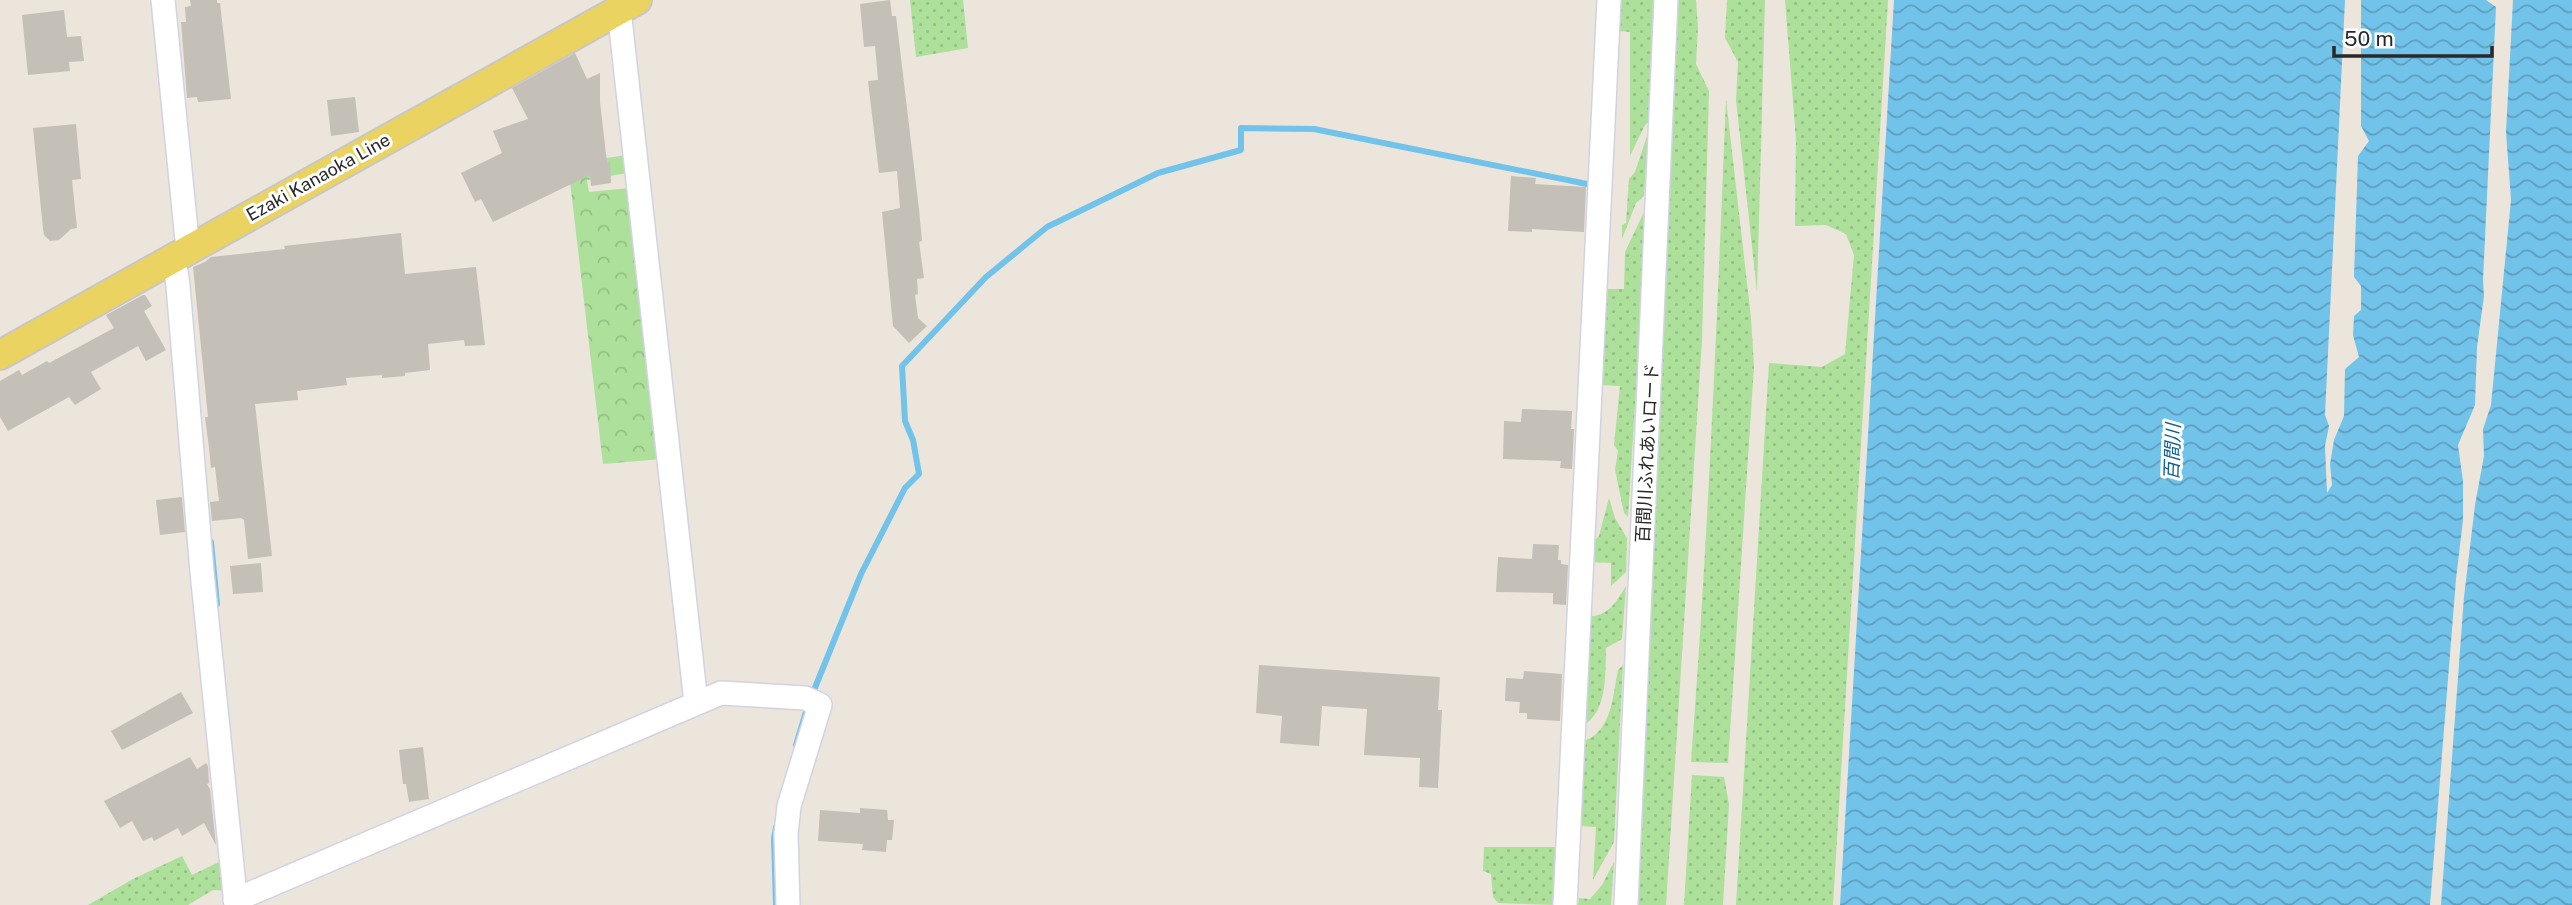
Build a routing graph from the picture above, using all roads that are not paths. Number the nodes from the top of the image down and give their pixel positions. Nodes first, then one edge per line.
1 (163, 0) edge
2 (1609, 0) edge
3 (1666, 0) edge
4 (628, 5) edge
5 (181, 254) junction
6 (0, 355) edge
7 (696, 704) junction
8 (241, 899) edge
9 (788, 905) edge
10 (1565, 905) edge
11 (1626, 905) edge

1 - 5 street
2 - 10 street
3 - 11 street, 百間川ふれあいロード
4 - 5 main road, Ezaki Kanaoka Line
4 - 7 street
5 - 6 main road, Ezaki Kanaoka Line
5 - 8 street
7 - 8 street
7 - 9 street

